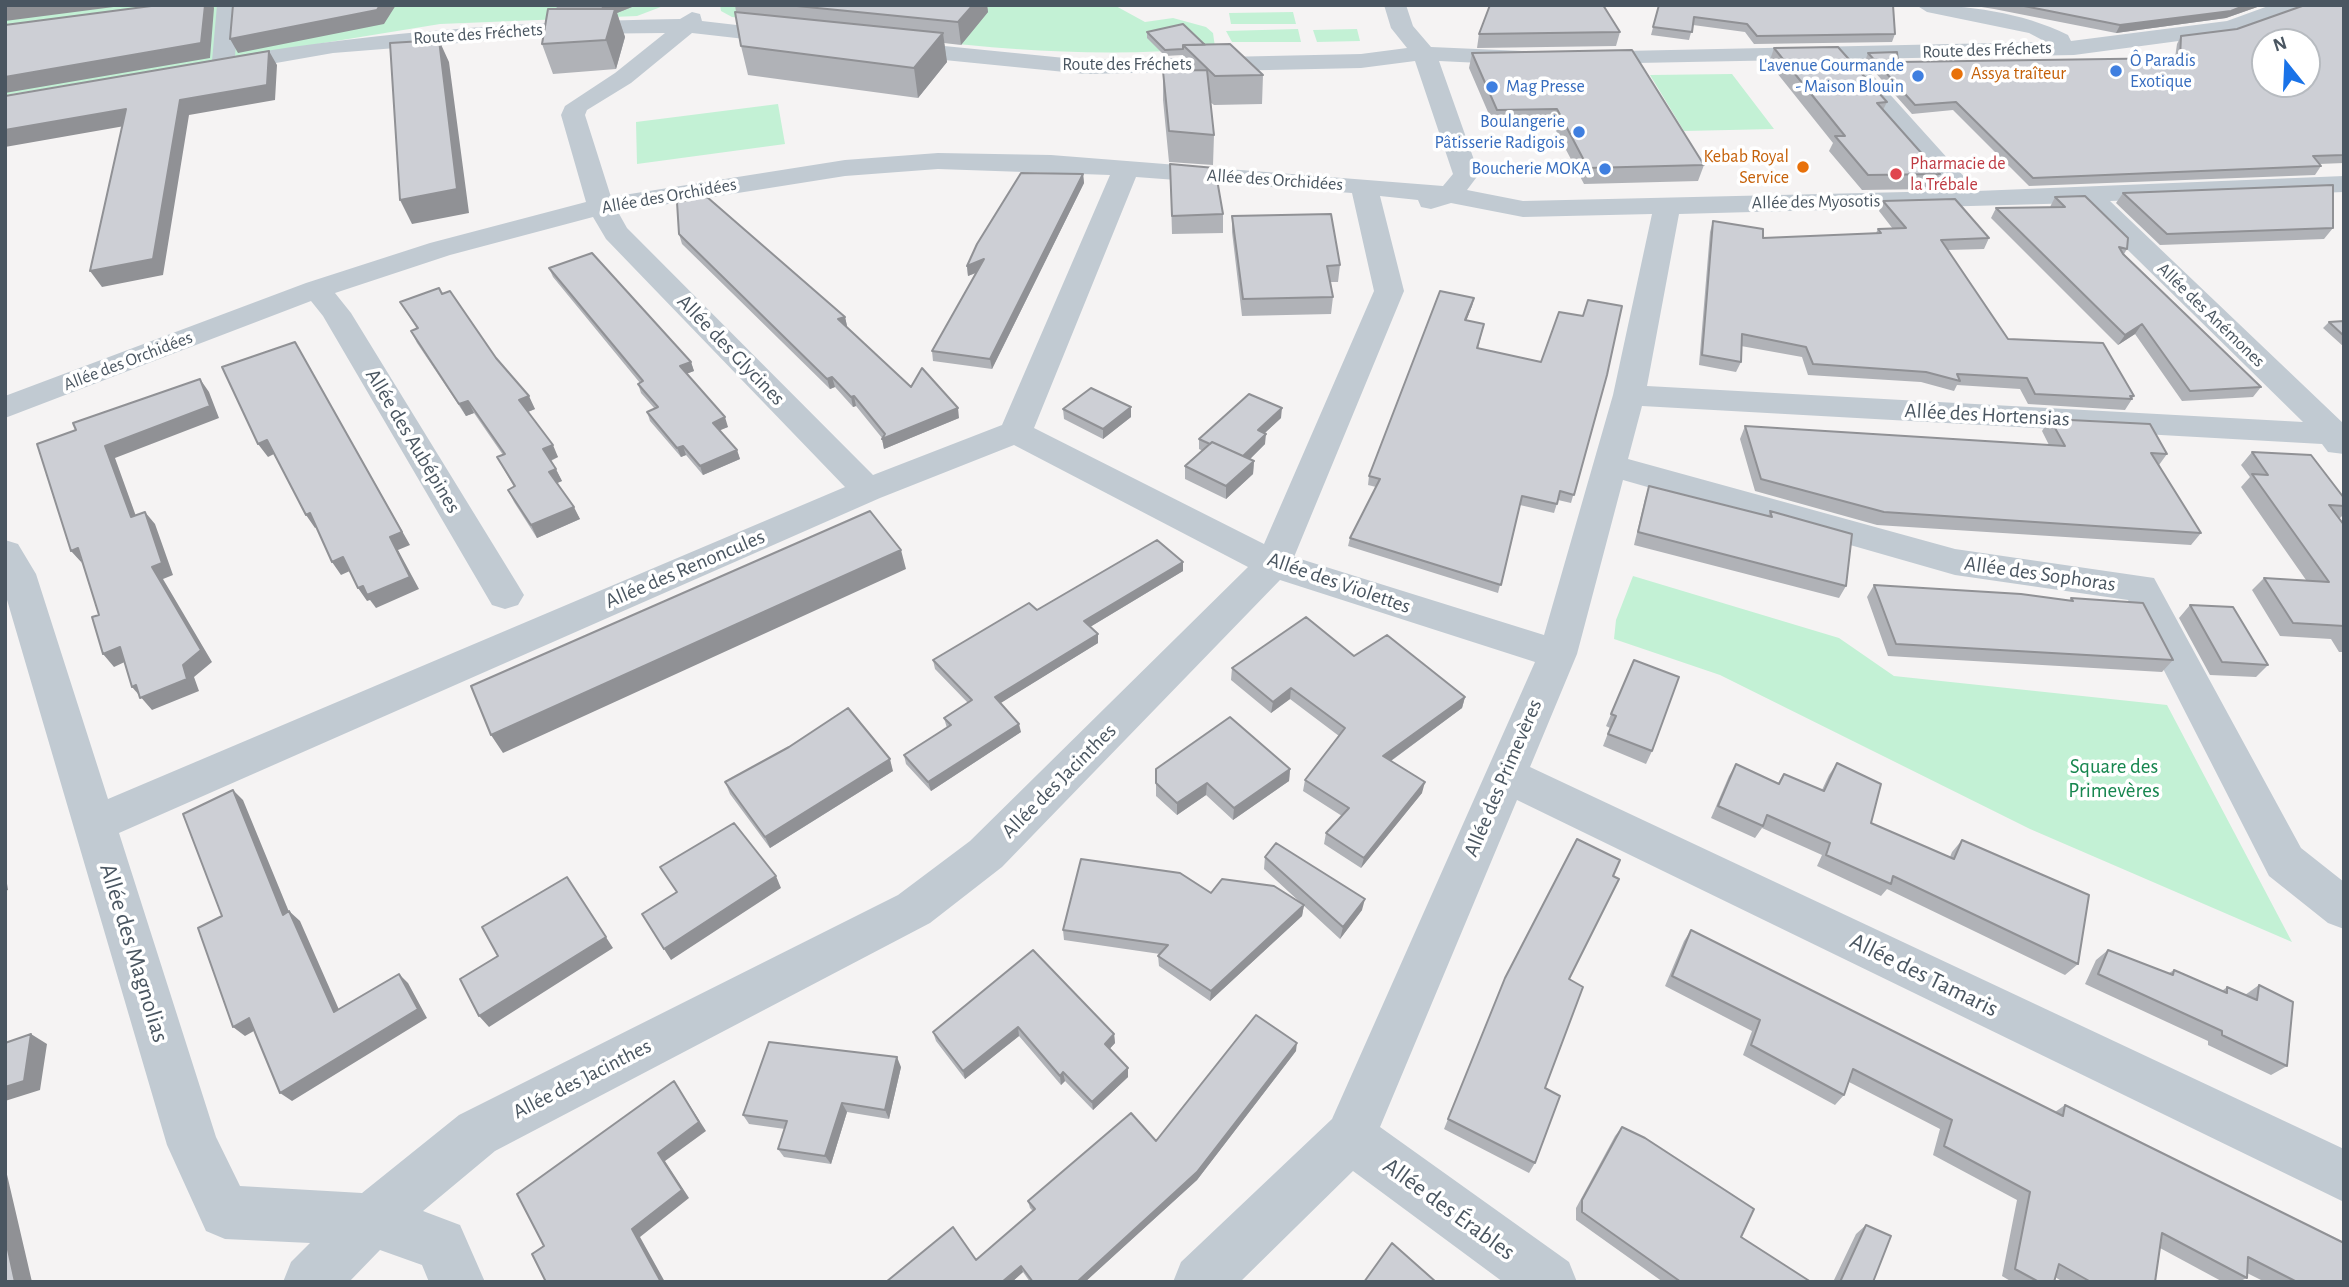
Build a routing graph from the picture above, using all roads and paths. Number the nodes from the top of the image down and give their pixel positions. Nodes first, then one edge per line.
1 (228, 5) edge
2 (701, 5) edge
3 (1395, 5) edge
4 (1927, 5) edge
5 (2292, 5) edge
6 (2188, 9) edge
7 (687, 26) junction
8 (1430, 27) dead end
9 (2231, 27) junction
10 (817, 40) edge
11 (870, 46) edge
12 (2074, 48) junction
13 (1424, 52) junction
14 (1842, 54) junction
15 (223, 65) junction
16 (197, 69) edge
17 (1126, 169) junction
18 (2344, 184) edge
19 (1450, 195) junction
20 (2088, 195) junction
21 (1970, 199) junction
22 (1368, 204) junction
23 (1667, 205) junction
24 (603, 206) junction
25 (316, 289) junction
26 (1629, 395) junction
27 (5, 408) edge
28 (1016, 432) junction
29 (2341, 440) edge
30 (1609, 466) junction
31 (868, 490) junction
32 (5, 553) edge
33 (1273, 564) junction
34 (505, 595) dead end
35 (1558, 654) junction
36 (1504, 774) junction
37 (95, 824) junction
38 (2344, 909) edge
39 (1350, 1137) junction
40 (2344, 1176) edge
41 (371, 1220) junction
42 (311, 1282) edge
43 (457, 1282) edge
44 (1201, 1282) edge
45 (1549, 1282) edge

1 - 15 street
2 - 7 street, Allée des Glycines
3 - 13 street
4 - 12 street
5 - 9 street, Route des Fréchets
6 - 9 street
7 - 10 street, Route des Fréchets
7 - 15 street, Route des Fréchets
7 - 24 street, Allée des Glycines
8 - 13 street
9 - 12 street, Route des Fréchets
11 - 13 street, Route des Fréchets
12 - 14 street, Route des Fréchets
13 - 14 street, Route des Fréchets
13 - 19 street
14 - 21 street
15 - 16 street, Route des Fréchets
17 - 22 street, Allée des Orchidées
17 - 24 street, Allée des Orchidées
17 - 28 street
18 - 20 street, Allée des Myosotis
19 - 22 street
19 - 22 street, Allée des Orchidées
19 - 23 street
20 - 21 street, Allée des Myosotis
20 - 29 street, Allée des Anémones
21 - 23 street, Allée des Myosotis
22 - 33 street, Allée des Jacinthes
23 - 26 street, Allée des Primevères
24 - 25 street, Allée des Orchidées
24 - 31 street, Allée des Glycines
25 - 27 street, Allée des Orchidées
25 - 34 street, Allée des Aubépines
26 - 29 street, Allée des Hortensias
26 - 30 street, Allée des Primevères
28 - 31 street, Allée des Renoncules
28 - 33 street, Allée des Violettes
30 - 35 street, Allée des Primevères
30 - 38 street, Allée des Sophoras
31 - 37 street, Allée des Renoncules
32 - 37 street, Allée des Magnolias
33 - 35 street, Allée des Violettes
33 - 41 street, Allée des Jacinthes
35 - 36 street, Allée des Primevères
36 - 39 street, Allée des Primevères
36 - 40 street, Allée des Tamaris
37 - 41 street, Allée des Magnolias
39 - 44 street, Allée des Primevères
39 - 45 street, Allée des Érables
41 - 42 street, Allée des Jacinthes
41 - 43 street

